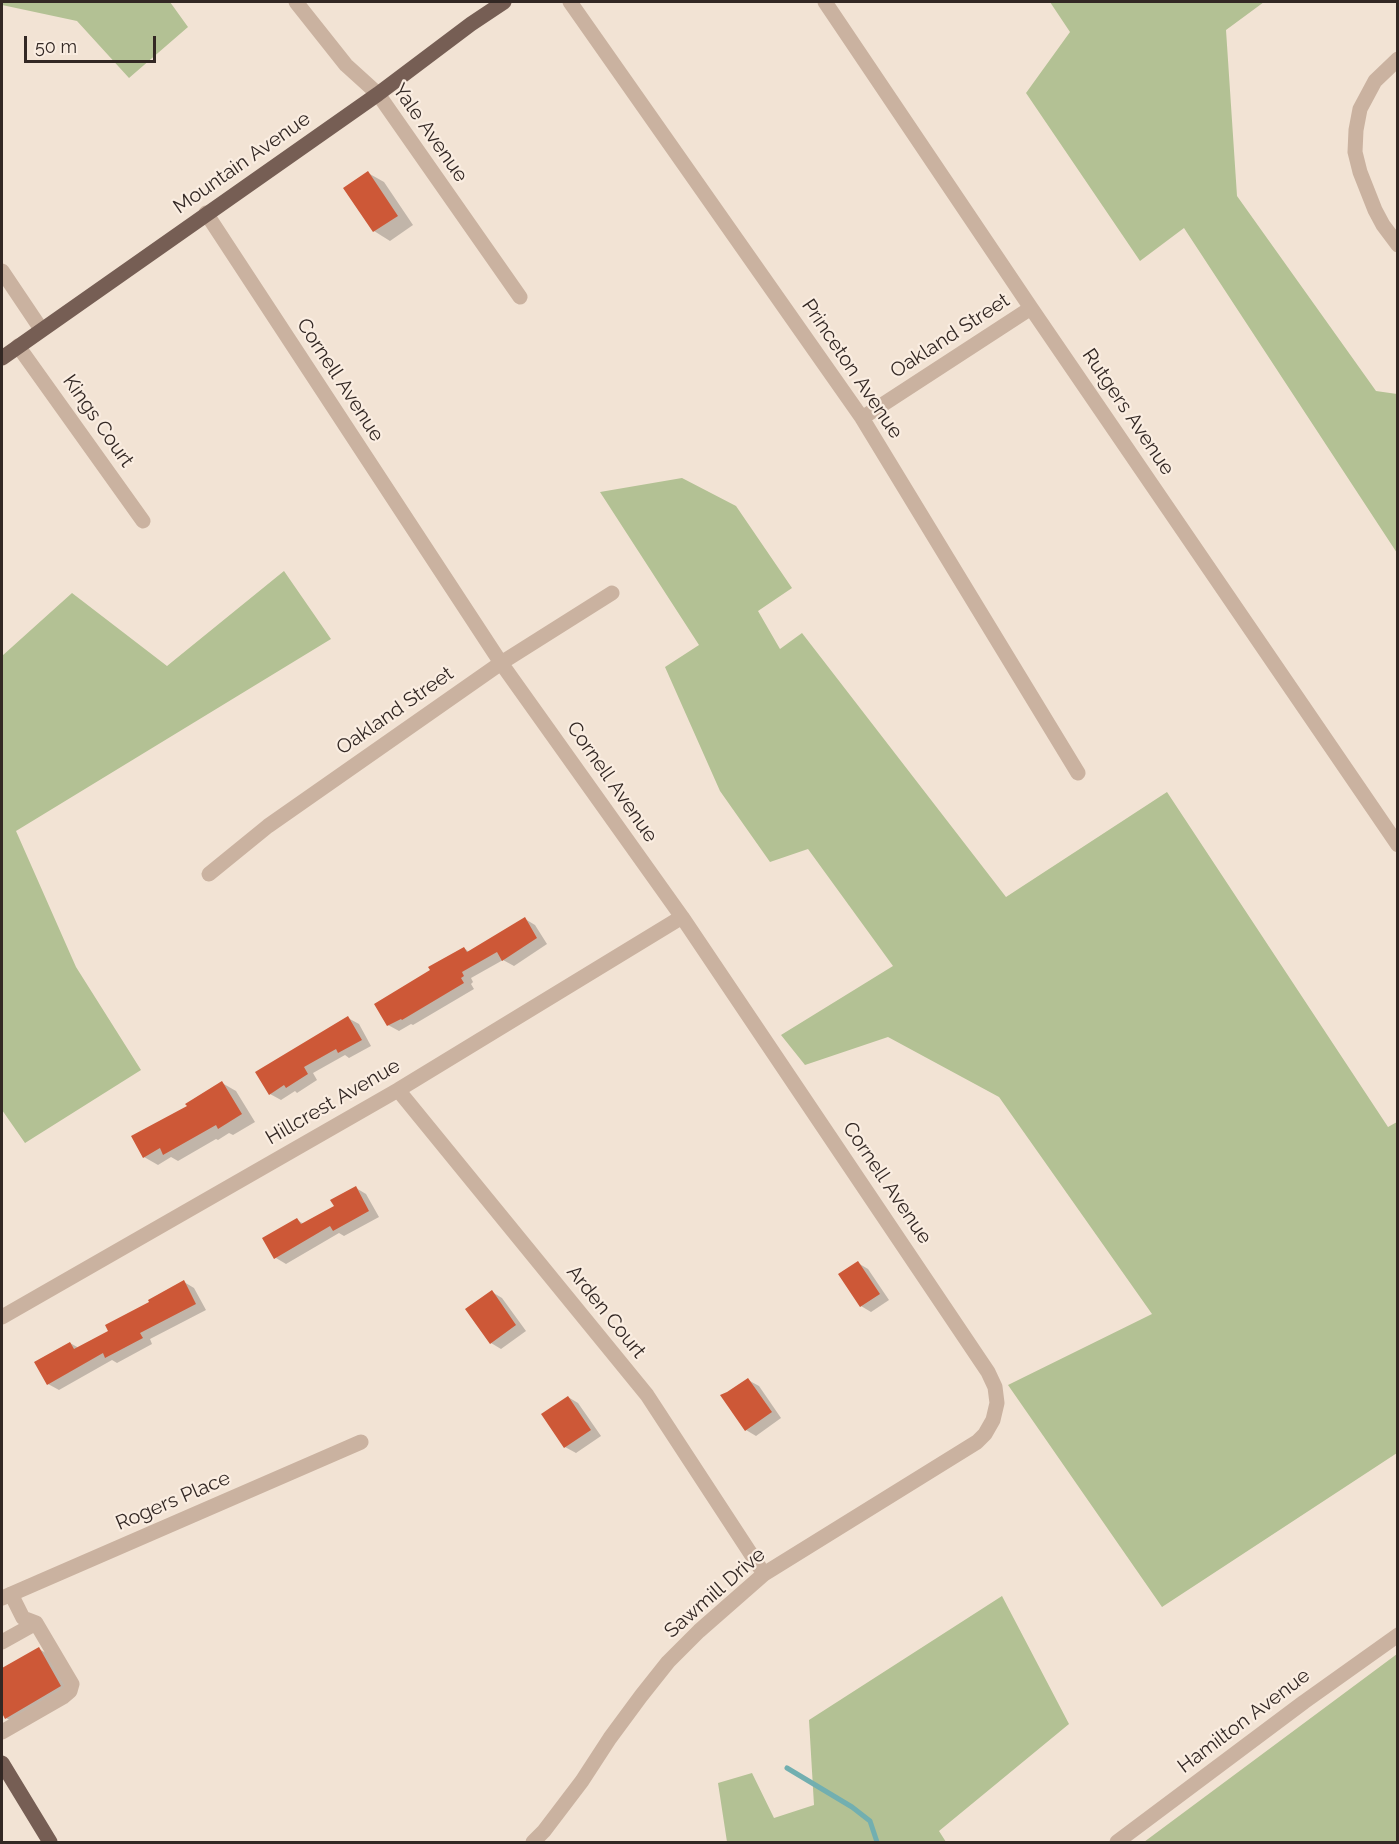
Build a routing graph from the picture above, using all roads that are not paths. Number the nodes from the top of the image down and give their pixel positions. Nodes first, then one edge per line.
1 (296, 2) edge
2 (504, 2) edge
3 (570, 2) edge
4 (825, 2) edge
5 (1398, 59) edge
6 (378, 94) junction
7 (206, 213) junction
8 (1398, 245) edge
9 (2, 271) edge
10 (520, 297) dead end
11 (1031, 308) junction
12 (42, 329) junction
13 (18, 346) junction
14 (2, 358) edge
15 (862, 418) junction
16 (143, 521) dead end
17 (612, 593) dead end
18 (501, 663) junction
19 (1078, 773) dead end
20 (1398, 845) edge
21 (209, 873) dead end
22 (682, 917) junction
23 (398, 1090) junction
24 (2, 1317) edge
25 (988, 1371) joint
26 (361, 1443) dead end
27 (764, 1574) junction
28 (6, 1596) edge
29 (36, 1623) junction
30 (1398, 1635) edge
31 (2, 1642) edge
32 (2, 1732) edge
33 (2, 1763) edge
34 (50, 1842) edge
35 (533, 1842) edge
36 (1117, 1842) edge

1 - 6 street, Yale Avenue
2 - 6 main road, Mountain Avenue
3 - 15 street, Princeton Avenue
4 - 11 street, Rutgers Avenue
5 - 8 street
6 - 7 main road, Mountain Avenue
6 - 10 street, Yale Avenue
7 - 12 main road, Mountain Avenue
7 - 18 street, Cornell Avenue
9 - 12 street
11 - 15 street, Oakland Street
11 - 20 street, Rutgers Avenue
12 - 13 main road, Mountain Avenue
13 - 14 main road, Mountain Avenue
13 - 16 street, Kings Court
15 - 19 street, Princeton Avenue
17 - 18 street, Oakland Street
18 - 21 street, Oakland Street
18 - 22 street, Cornell Avenue
22 - 23 street, Hillcrest Avenue
22 - 25 street, Cornell Avenue
23 - 24 street, Hillcrest Avenue
23 - 27 street, Arden Court
25 - 27 street, Sawmill Drive
26 - 28 street, Rogers Place
27 - 35 street, Sawmill Drive
28 - 29 street
29 - 31 street
29 - 32 street
30 - 36 street, Hamilton Avenue
33 - 34 main road

